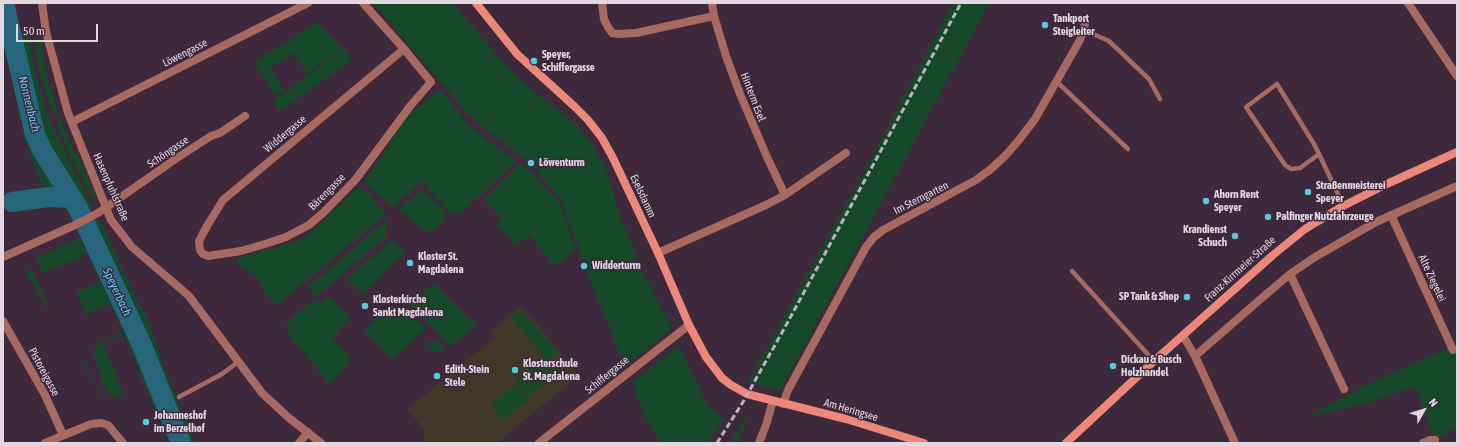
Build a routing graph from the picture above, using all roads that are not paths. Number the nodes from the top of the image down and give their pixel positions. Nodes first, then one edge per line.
1 (42, 3) edge
2 (308, 3) edge
3 (363, 3) edge
4 (476, 3) edge
5 (602, 3) edge
6 (712, 3) edge
7 (1408, 3) edge
8 (714, 16) junction
9 (1085, 27) joint
10 (404, 50) junction
11 (1457, 76) edge
12 (1056, 81) junction
13 (1160, 99) dead end
14 (245, 116) dead end
15 (72, 122) junction
16 (1128, 149) dead end
17 (1457, 152) edge
18 (846, 153) dead end
19 (1319, 154) junction
20 (1457, 186) edge
21 (785, 194) junction
22 (1343, 206) junction
23 (105, 208) junction
24 (1391, 215) junction
25 (200, 250) joint
26 (658, 253) junction
27 (3, 257) edge
28 (1072, 270) dead end
29 (1290, 274) junction
30 (3, 320) edge
31 (689, 325) junction
32 (1183, 336) junction
33 (1453, 350) dead end
34 (1195, 356) junction
35 (1154, 361) junction
36 (238, 362) junction
37 (1344, 389) dead end
38 (178, 397) dead end
39 (773, 401) junction
40 (783, 404) junction
41 (308, 432) junction
42 (63, 435) junction
43 (1435, 440) dead end
44 (45, 443) edge
45 (123, 443) edge
46 (299, 443) edge
47 (321, 443) edge
48 (539, 443) edge
49 (758, 443) edge
50 (924, 443) edge
51 (1066, 443) edge
52 (1235, 443) edge
53 (1423, 443) edge

1 - 15 street, Hasenpfuhlstraße
2 - 15 street, Löwengasse
3 - 10 street
4 - 26 street, Eselsdamm
5 - 8 street
6 - 8 street, Hinterm Esel
7 - 11 street
8 - 21 street, Hinterm Esel
9 - 12 street, Im Sterngarten
9 - 13 lane
10 - 25 street, Widdergasse
10 - 25 street, Bärengasse
12 - 16 lane
12 - 40 street, Im Sterngarten
14 - 23 street, Schöngasse
15 - 23 street, Hasenpfuhlstraße
17 - 22 street, Franz-Kirrmeier-Straße
18 - 21 street
19 - 19 lane
19 - 22 lane
20 - 24 street
21 - 26 street
22 - 32 street, Franz-Kirrmeier-Straße
23 - 27 street, Schöngasse
23 - 36 street, Hasenpfuhlstraße
24 - 29 street
24 - 33 street, Alte Ziegelei
26 - 31 street, Eselsdamm
28 - 35 lane
29 - 34 street
29 - 37 street
30 - 42 street, Pistoreigasse
31 - 39 street, Eselsdamm
31 - 48 street, Schiffergasse
32 - 34 street
32 - 35 street, Franz-Kirrmeier-Straße
34 - 52 street
35 - 51 street, Franz-Kirrmeier-Straße
36 - 38 lane
36 - 41 street, Hasenpfuhlstraße
39 - 40 street, Am Heringsee
39 - 49 street
40 - 50 street, Am Heringsee
41 - 46 street
41 - 47 street, Hasenpfuhlstraße
42 - 44 street
42 - 45 street
43 - 53 street

